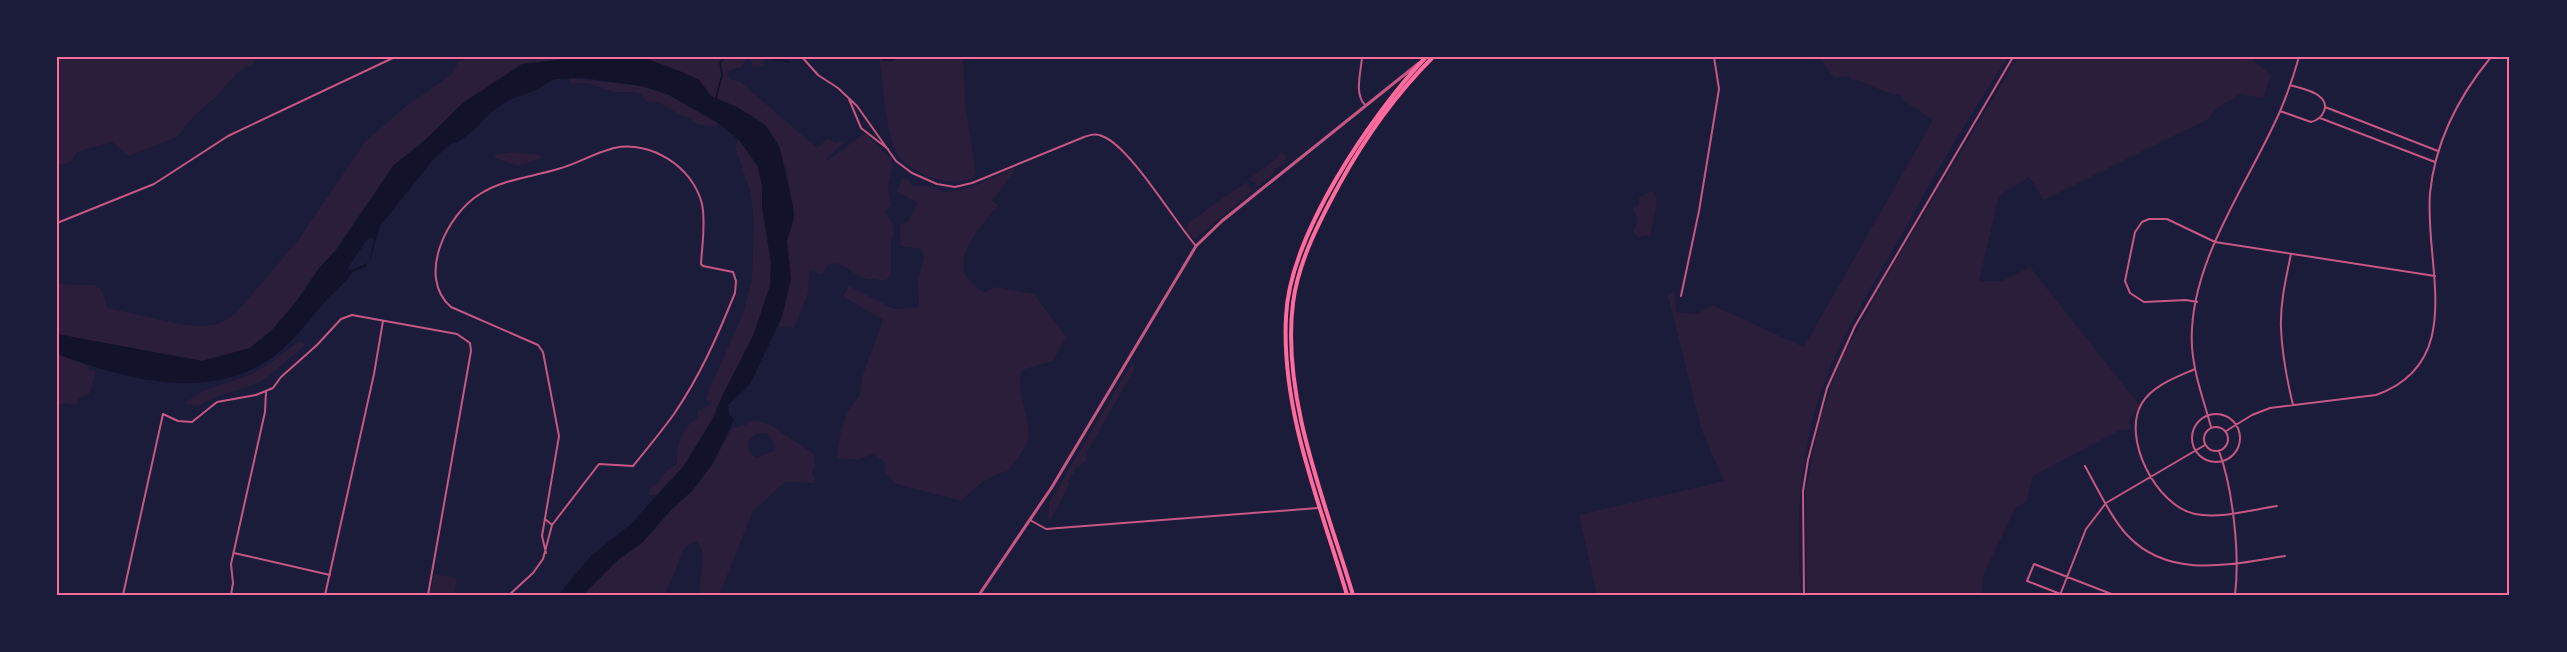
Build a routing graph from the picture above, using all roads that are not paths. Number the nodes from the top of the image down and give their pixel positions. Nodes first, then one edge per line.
1 (395, 57) edge
2 (802, 57) edge
3 (1362, 57) edge
4 (1433, 57) edge
5 (1714, 57) edge
6 (2013, 57) edge
7 (2298, 57) edge
8 (2490, 57) edge
9 (1424, 59) edge
10 (2290, 85) junction
11 (1384, 90) junction
12 (848, 97) junction
13 (1395, 97) junction
14 (1365, 105) junction
15 (2325, 107) junction
16 (2280, 111) junction
17 (2320, 118) junction
18 (891, 151) junction
19 (2438, 151) junction
20 (2435, 162) junction
21 (57, 223) edge
22 (2215, 242) junction
23 (1196, 246) junction
24 (2291, 254) junction
25 (2435, 276) junction
26 (1681, 296) dead end
27 (2197, 302) junction
28 (383, 321) junction
29 (2195, 369) junction
30 (266, 392) junction
31 (2293, 405) junction
32 (2208, 415) junction
33 (2236, 424) junction
34 (2211, 427) junction
35 (2226, 431) junction
36 (2205, 445) junction
37 (2196, 450) junction
38 (2219, 451) junction
39 (2223, 461) junction
40 (2085, 466) dead end
41 (2150, 476) junction
42 (2106, 503) junction
43 (2277, 506) dead end
44 (1321, 507) junction
45 (2232, 513) junction
46 (545, 519) junction
47 (1030, 520) junction
48 (552, 525) junction
49 (233, 553) junction
50 (546, 553) junction
51 (2285, 556) dead end
52 (2238, 563) junction
53 (330, 575) junction
54 (2067, 577) junction
55 (123, 595) edge
56 (231, 595) edge
57 (325, 595) edge
58 (428, 595) edge
59 (508, 595) edge
60 (979, 595) edge
61 (1347, 595) edge
62 (1353, 595) edge
63 (1804, 595) edge
64 (2061, 595) edge
65 (2114, 595) edge
66 (2235, 595) edge

1 - 21 street
2 - 12 street
3 - 14 street
4 - 13 main road
5 - 26 street
6 - 63 street
7 - 10 street
8 - 19 street
9 - 11 street
9 - 13 main road
10 - 15 street
10 - 16 street
11 - 13 street
11 - 14 street
12 - 18 street
12 - 18 street
13 - 44 main road
13 - 62 main road
14 - 23 street
15 - 17 street
15 - 19 street
16 - 17 street
16 - 22 street
17 - 20 street
18 - 23 street
19 - 20 street
20 - 25 street
22 - 24 street
22 - 27 street
22 - 27 street
23 - 47 street
24 - 25 street
24 - 31 street
25 - 31 street
27 - 29 street
28 - 30 street
28 - 53 street
28 - 58 street
29 - 32 street
29 - 41 street
30 - 49 street
30 - 55 street
31 - 33 street
32 - 33 street
32 - 34 street
32 - 37 street
33 - 35 street
33 - 39 street
34 - 35 street
34 - 36 street
35 - 38 street
36 - 37 street
36 - 38 street
37 - 39 street
37 - 41 street
38 - 39 street
39 - 45 street
40 - 42 street
41 - 42 street
41 - 45 street
42 - 52 street
42 - 54 street
43 - 45 street
44 - 47 street
44 - 61 main road
45 - 52 street
46 - 48 street
46 - 48 street
46 - 50 street
47 - 60 street
48 - 50 street
49 - 53 street
49 - 56 street
50 - 59 street
51 - 52 street
52 - 66 street
53 - 57 street
54 - 64 street
54 - 64 street
54 - 65 street

